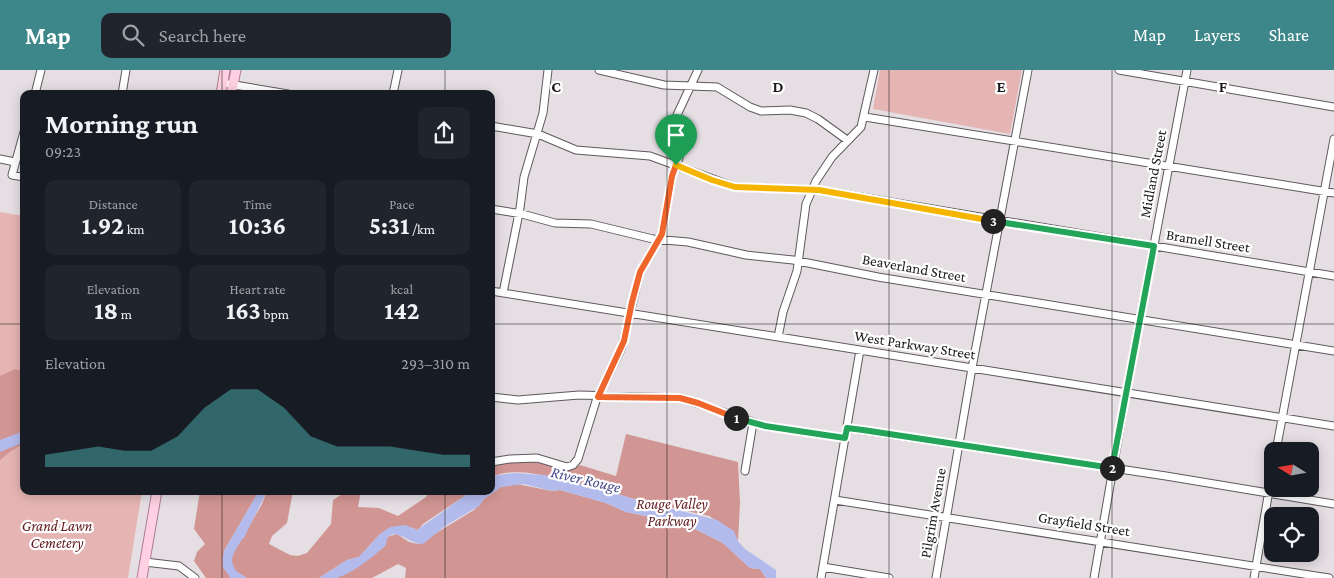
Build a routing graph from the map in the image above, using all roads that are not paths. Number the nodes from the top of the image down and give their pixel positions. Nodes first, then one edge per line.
1 (41, 70) edge
2 (126, 70) edge
3 (225, 70) edge
4 (236, 70) edge
5 (398, 70) edge
6 (548, 70) edge
7 (599, 70) edge
8 (698, 70) edge
9 (874, 70) edge
10 (1028, 70) edge
11 (1119, 70) edge
12 (1187, 70) edge
13 (1185, 80) junction
14 (222, 83) junction
15 (691, 86) junction
16 (232, 89) edge
17 (36, 90) edge
18 (123, 90) edge
19 (221, 90) edge
20 (394, 90) edge
21 (1334, 107) edge
22 (865, 117) junction
23 (495, 127) edge
24 (538, 134) junction
25 (1334, 139) edge
26 (847, 140) junction
27 (1014, 142) junction
28 (20, 145) edge
29 (0, 158) edge
30 (15, 162) junction
31 (1169, 164) junction
32 (676, 165) junction
33 (20, 176) edge
34 (812, 190) junction
35 (1324, 192) junction
36 (1334, 193) edge
37 (495, 210) edge
38 (519, 214) junction
39 (999, 222) junction
40 (658, 240) junction
41 (1154, 246) junction
42 (799, 262) junction
43 (1309, 272) junction
44 (1334, 276) edge
45 (495, 292) edge
46 (503, 293) junction
47 (985, 294) junction
48 (630, 311) junction
49 (1140, 319) junction
50 (778, 337) junction
51 (1296, 345) junction
52 (860, 350) junction
53 (1334, 351) edge
54 (972, 368) junction
55 (1126, 392) junction
56 (495, 397) edge
57 (598, 397) junction
58 (1282, 417) junction
59 (753, 423) junction
60 (1334, 426) edge
61 (847, 428) junction
62 (845, 438) junction
63 (1278, 442) edge
64 (959, 445) junction
65 (495, 461) edge
66 (1113, 468) junction
67 (745, 471) dead end
68 (1264, 492) edge
69 (156, 495) edge
70 (1268, 498) edge
71 (1299, 498) edge
72 (835, 500) junction
73 (1334, 504) edge
74 (947, 517) junction
75 (1101, 541) junction
76 (145, 562) junction
77 (1256, 566) junction
78 (823, 567) junction
79 (142, 578) edge
80 (195, 578) edge
81 (821, 578) edge
82 (889, 578) edge
83 (936, 578) edge
84 (1094, 578) edge
85 (1254, 578) edge
86 (1329, 578) edge

1 - 17 street
2 - 18 street
3 - 14 main road
4 - 16 main road
5 - 20 street
6 - 24 street
7 - 15 street
8 - 15 street
9 - 22 street
10 - 27 street, Pilgrim Avenue
11 - 13 street
12 - 13 street, Midland Street
13 - 21 street
13 - 31 street, Midland Street
14 - 16 street
14 - 19 main road
15 - 26 street
15 - 32 street
22 - 26 street
22 - 27 street
23 - 24 street, Bramell Street
24 - 32 street, Bramell Street
24 - 38 street
25 - 35 street
26 - 34 street
27 - 31 street
27 - 39 street, Pilgrim Avenue
28 - 30 street
29 - 30 street
30 - 33 street
31 - 35 street
31 - 41 street, Midland Street
32 - 34 street, Bramell Street
32 - 40 street
34 - 39 street, Bramell Street
34 - 42 street
35 - 36 street
35 - 43 street
37 - 38 street, Beaverland Street
38 - 40 street, Beaverland Street
38 - 46 street
39 - 41 street, Bramell Street
39 - 47 street, Pilgrim Avenue
40 - 42 street, Beaverland Street
40 - 48 street
41 - 43 street, Bramell Street
41 - 49 street, Midland Street
42 - 47 street, Beaverland Street
42 - 50 street
43 - 44 street, Bramell Street
43 - 51 street
45 - 46 street, West Parkway Street
46 - 48 street, West Parkway Street
47 - 49 street, Beaverland Street
47 - 54 street, Pilgrim Avenue
48 - 50 street, West Parkway Street
48 - 57 street
49 - 51 street, Beaverland Street
49 - 55 street, Midland Street
50 - 52 street, West Parkway Street
51 - 53 street, Beaverland Street
51 - 58 street
52 - 54 street, West Parkway Street
52 - 61 street
54 - 55 street, West Parkway Street
54 - 64 street, Pilgrim Avenue
55 - 58 street, West Parkway Street
55 - 66 street, Midland Street
56 - 57 street
57 - 59 street
57 - 65 street
58 - 60 street, West Parkway Street
58 - 63 street
59 - 62 street
59 - 67 street
61 - 62 street
61 - 64 street
62 - 72 street
64 - 66 street
64 - 74 street, Pilgrim Avenue
66 - 68 street
66 - 75 street, Midland Street
69 - 76 main road
70 - 77 street
71 - 73 street
72 - 74 street, Grayfield Street
72 - 78 street
74 - 75 street, Grayfield Street
74 - 83 street, Pilgrim Avenue
75 - 77 street, Grayfield Street
75 - 84 street, Midland Street
76 - 79 main road
76 - 80 street
77 - 85 street
77 - 86 street, Grayfield Street
78 - 81 street
78 - 82 street

